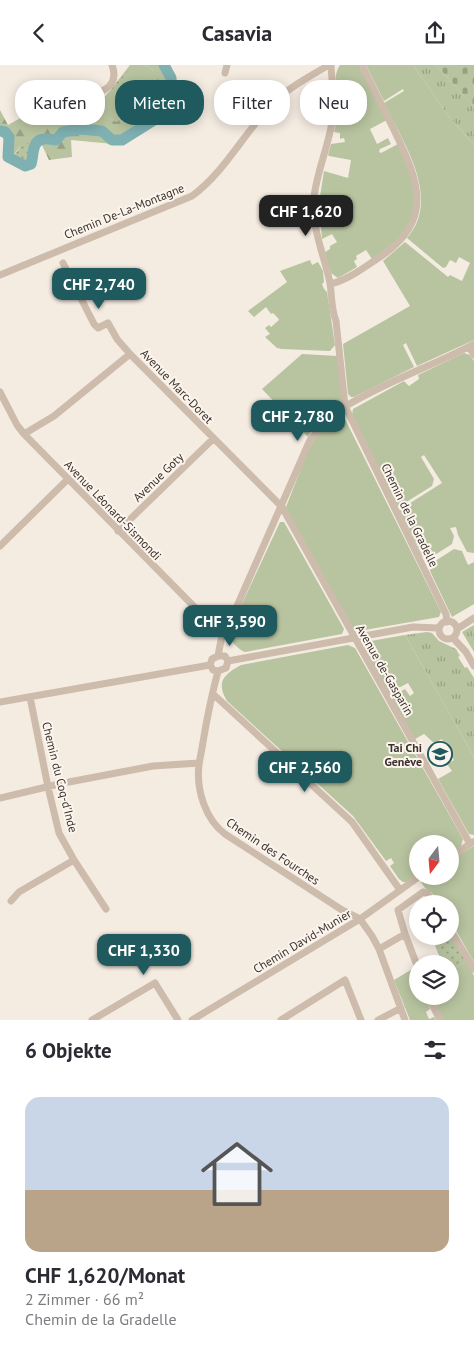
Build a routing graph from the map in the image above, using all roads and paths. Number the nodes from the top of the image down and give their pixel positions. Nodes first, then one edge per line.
1 (112, 65) edge
2 (227, 65) edge
3 (330, 65) edge
4 (362, 65) edge
5 (225, 73) dead end
6 (105, 90) edge
7 (62, 263) dead end
8 (0, 275) edge
9 (330, 284) junction
10 (472, 346) edge
11 (130, 354) junction
12 (474, 355) edge
13 (0, 392) edge
14 (345, 406) junction
15 (24, 435) junction
16 (213, 439) junction
17 (68, 479) junction
18 (282, 507) junction
19 (118, 531) junction
20 (0, 546) edge
21 (474, 618) edge
22 (447, 621) junction
23 (439, 628) junction
24 (457, 629) junction
25 (222, 635) junction
26 (354, 638) junction
27 (453, 638) junction
28 (218, 656) junction
29 (228, 661) junction
30 (210, 665) junction
31 (474, 666) edge
32 (218, 671) junction
33 (213, 694) junction
34 (30, 697) junction
35 (0, 702) edge
36 (199, 763) junction
37 (69, 782) dead end
38 (59, 784) dead end
39 (48, 787) junction
40 (0, 798) edge
41 (472, 842) edge
42 (459, 851) edge
43 (74, 859) junction
44 (409, 884) edge
45 (400, 890) junction
46 (417, 895) edge
47 (428, 895) edge
48 (409, 900) edge
49 (11, 901) dead end
50 (106, 909) dead end
51 (360, 919) junction
52 (405, 934) junction
53 (459, 944) edge
54 (379, 949) junction
55 (413, 955) edge
56 (474, 969) edge
57 (432, 1005) edge
58 (401, 1009) junction
59 (92, 1020) edge
60 (178, 1020) edge
61 (192, 1020) edge
62 (281, 1020) edge
63 (361, 1020) edge
64 (378, 1020) edge
65 (405, 1020) edge
66 (440, 1020) edge

1 - 6 street
2 - 5 street
3 - 8 street, Chemin De-La-Montagne
3 - 9 street, Chemin de la Gradelle
4 - 9 street
7 - 11 street
9 - 14 street, Chemin de la Gradelle
10 - 12 street
10 - 14 street
11 - 15 street, Avenue Marc-Doret
11 - 16 street, Avenue Marc-Doret
13 - 15 street, Avenue Léonard-Sismondi
14 - 18 street
14 - 22 street, Chemin de la Gradelle
15 - 17 street, Avenue Léonard-Sismondi
16 - 18 street, Avenue Marc-Doret
16 - 19 street, Avenue Goty
17 - 19 street, Avenue Léonard-Sismondi
17 - 20 street
18 - 25 street
18 - 26 street, Avenue de-Gasparin
19 - 25 street, Avenue Léonard-Sismondi
21 - 24 street
22 - 23 street
22 - 24 street
23 - 26 street
23 - 27 street
24 - 27 street
25 - 28 street
26 - 29 street
26 - 41 street, Avenue de-Gasparin
27 - 31 street
28 - 29 street
28 - 30 street
29 - 32 street
30 - 32 street
30 - 34 street
32 - 33 street, Chemin des Fourches
33 - 36 street, Chemin des Fourches
33 - 45 street
34 - 35 street
34 - 39 street, Chemin du Coq-d'Inde
36 - 37 street
36 - 51 street, Chemin des Fourches
38 - 39 street
39 - 40 street
39 - 43 street, Chemin du Coq-d'Inde
41 - 42 street
43 - 49 street
43 - 50 street, Chemin du Coq-d'Inde
44 - 45 street, Chemin David-Munier
45 - 51 street, Chemin David-Munier
46 - 47 street
48 - 52 street
51 - 54 street, Chemin des Fourches
51 - 61 street, Chemin David-Munier
52 - 54 street
52 - 55 street
53 - 56 street
54 - 58 street, Chemin des Fourches
57 - 66 street
58 - 64 street
58 - 65 street, Chemin des Fourches
59 - 60 street
62 - 63 street

